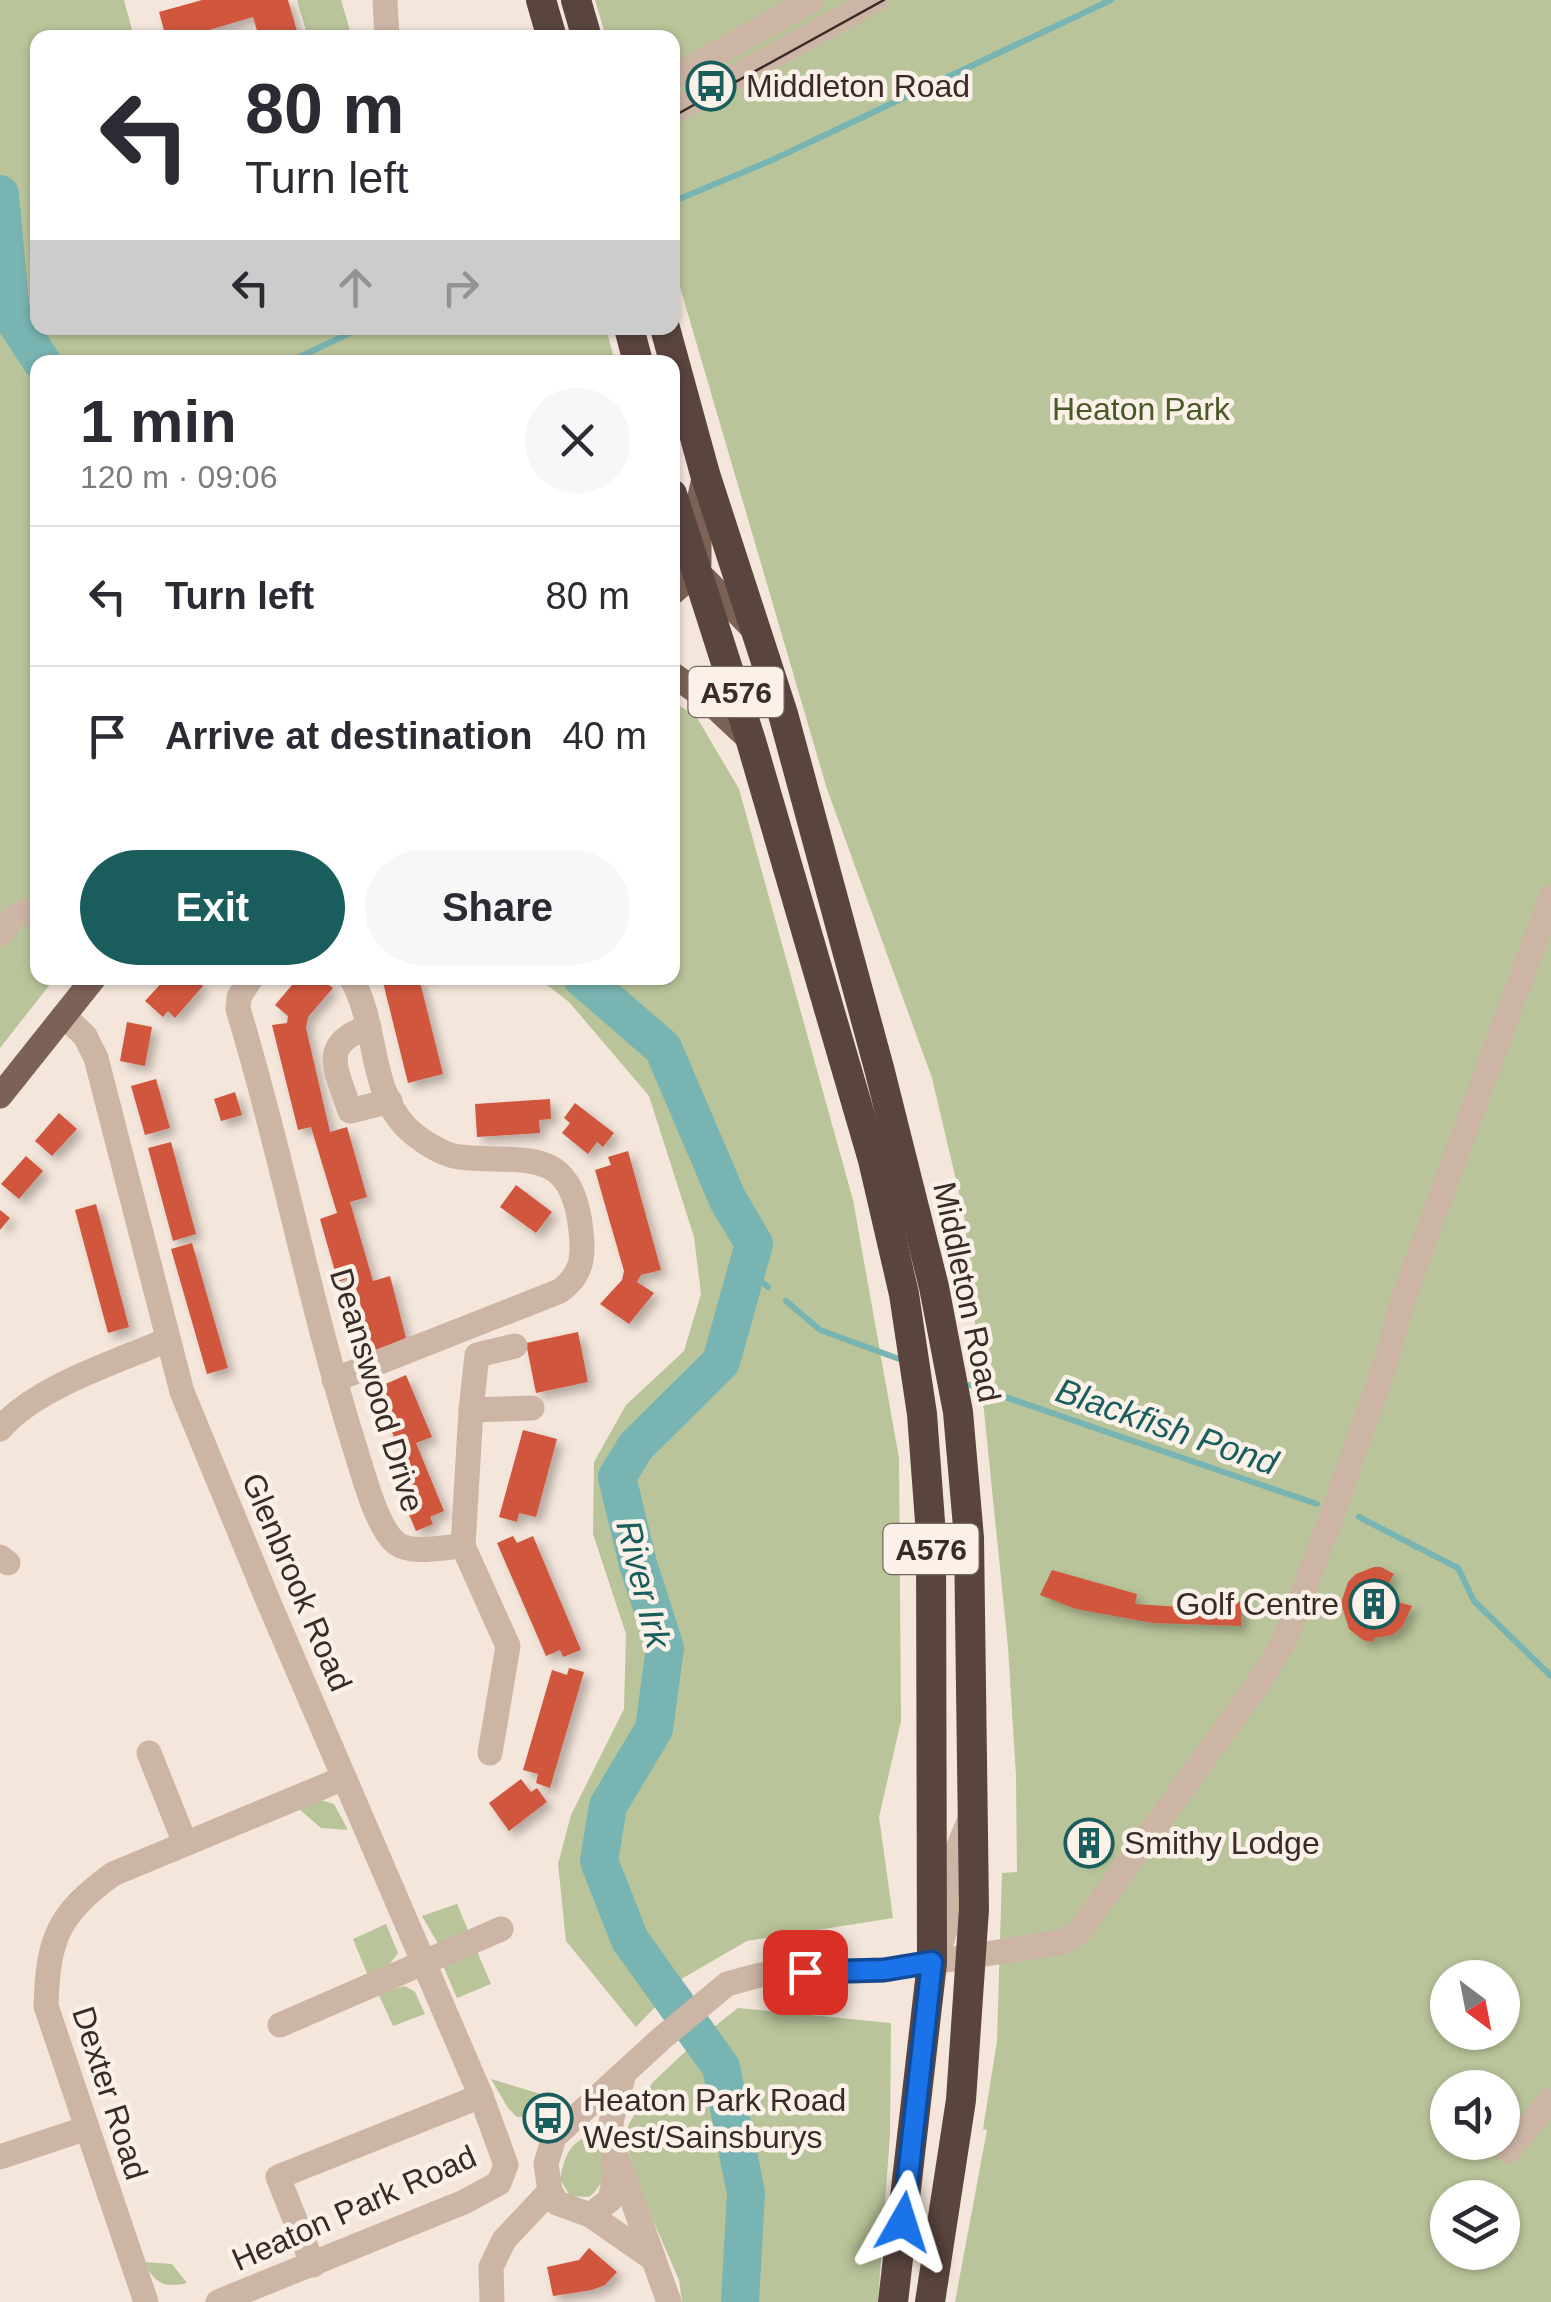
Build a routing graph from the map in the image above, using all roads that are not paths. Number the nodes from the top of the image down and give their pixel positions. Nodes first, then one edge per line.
1 (385, 0) edge
2 (541, 0) edge
3 (576, 0) edge
4 (812, 0) edge
5 (875, 0) edge
6 (387, 30) edge
7 (550, 30) edge
8 (585, 30) edge
9 (680, 74) edge
10 (680, 108) edge
11 (680, 383) edge
12 (705, 474) junction
13 (680, 545) edge
14 (684, 570) edge
15 (758, 634) junction
16 (680, 680) edge
17 (751, 741) junction
18 (1551, 897) edge
19 (30, 914) edge
20 (0, 934) edge
21 (88, 985) edge
22 (247, 985) edge
23 (354, 985) edge
24 (64, 1016) junction
25 (369, 1027) junction
26 (0, 1096) edge
27 (390, 1101) junction
28 (166, 1340) junction
29 (515, 1346) dead end
30 (334, 1380) junction
31 (532, 1408) dead end
32 (471, 1410) junction
33 (0, 1429) edge
34 (463, 1546) junction
35 (149, 1753) dead end
36 (490, 1753) dead end
37 (344, 1778) junction
38 (973, 1813) junction
39 (185, 1844) junction
40 (500, 1929) dead end
41 (970, 1956) junction
42 (932, 1962) junction
43 (423, 1963) junction
44 (280, 2025) dead end
45 (624, 2074) junction
46 (481, 2096) junction
47 (1551, 2099) edge
48 (568, 2125) junction
49 (87, 2128) junction
50 (1520, 2136) edge
51 (612, 2140) junction
52 (0, 2157) edge
53 (506, 2166) joint
54 (550, 2192) junction
55 (590, 2215) junction
56 (652, 2258) junction
57 (314, 2264) junction
58 (146, 2302) edge
59 (218, 2302) edge
60 (492, 2302) edge
61 (668, 2302) edge
62 (894, 2302) edge
63 (930, 2302) edge

1 - 6 street
2 - 7 highway
3 - 8 highway
4 - 9 street
5 - 10 street
11 - 12 highway, Middleton Road / A576
12 - 14 main road
12 - 15 highway, Middleton Road / A576
13 - 14 highway, Middleton Road / A576
14 - 15 main road
14 - 17 highway, Middleton Road / A576
15 - 38 highway, Middleton Road / A576
16 - 17 main road
17 - 42 highway, Middleton Road / A576
18 - 41 street
19 - 20 street
21 - 24 main road
22 - 30 street, Deanswood Drive
23 - 25 street
24 - 26 main road
24 - 28 street, Glenbrook Road
25 - 27 street
25 - 27 street
27 - 30 street
28 - 33 street
28 - 37 street, Glenbrook Road
29 - 32 street
30 - 34 street, Deanswood Drive
31 - 32 street
32 - 34 street
34 - 36 street
35 - 39 street
37 - 39 street, Dexter Road
37 - 43 street, Glenbrook Road
38 - 41 highway, Middleton Road / A576
38 - 42 street
39 - 49 street, Dexter Road
40 - 43 street
41 - 42 street
41 - 63 highway, Middleton Road / A576
42 - 45 street
42 - 62 highway, Middleton Road / A576
43 - 44 street
43 - 46 street, Glenbrook Road
45 - 48 street
45 - 51 street
46 - 53 street, Glenbrook Road
46 - 57 street
47 - 50 street
48 - 51 street
48 - 54 street
49 - 52 street
49 - 58 street, Dexter Road
51 - 55 street
51 - 56 street
53 - 57 street, Heaton Park Road
54 - 55 street
54 - 60 street
55 - 56 street
56 - 61 street
57 - 59 street, Heaton Park Road

